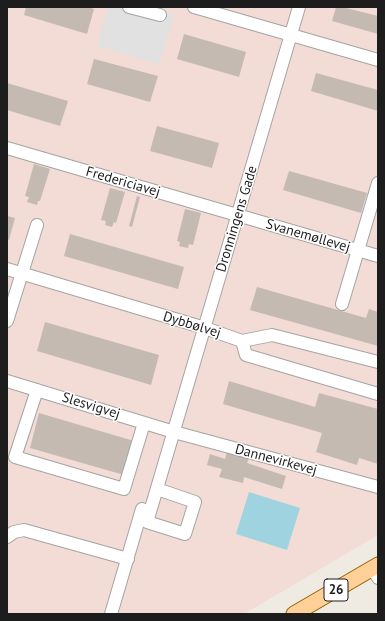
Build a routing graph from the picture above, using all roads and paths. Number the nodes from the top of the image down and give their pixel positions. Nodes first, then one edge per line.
1 (129, 7) edge
2 (194, 7) edge
3 (300, 7) edge
4 (146, 9) edge
5 (160, 15) dead end
6 (291, 35) junction
7 (378, 60) edge
8 (7, 148) edge
9 (378, 183) edge
10 (238, 216) junction
11 (37, 225) dead end
12 (358, 251) junction
13 (377, 253) edge
14 (7, 270) edge
15 (22, 274) junction
16 (342, 304) dead end
17 (7, 321) edge
18 (205, 328) junction
19 (242, 341) junction
20 (378, 362) edge
21 (7, 381) edge
22 (37, 390) junction
23 (378, 394) edge
24 (144, 423) junction
25 (170, 431) junction
26 (378, 487) edge
27 (156, 489) dead end
28 (7, 537) edge
29 (128, 559) junction
30 (376, 571) edge
31 (111, 614) edge
32 (294, 614) edge

1 - 4 lane
2 - 6 lane
3 - 6 lane, Dronningens Gade
4 - 5 lane
6 - 7 lane
6 - 10 lane, Dronningens Gade
8 - 10 lane, Fredericiavej
9 - 12 lane
10 - 12 lane, Svanemøllevej
10 - 18 lane, Dronningens Gade
11 - 15 lane
12 - 13 lane, Svanemøllevej
12 - 16 lane
14 - 15 lane, Dybbølvej
15 - 17 lane
15 - 18 lane, Dybbølvej
18 - 19 lane, Dybbølvej
18 - 25 lane, Dronningens Gade
19 - 20 lane
19 - 23 lane
21 - 22 lane, Slesvigvej
22 - 24 lane, Slesvigvej
22 - 24 lane
24 - 25 lane, Slesvigvej
25 - 26 lane, Dannevirkevej
25 - 27 lane
25 - 29 lane
28 - 29 lane
29 - 31 lane
30 - 32 main road, 26

